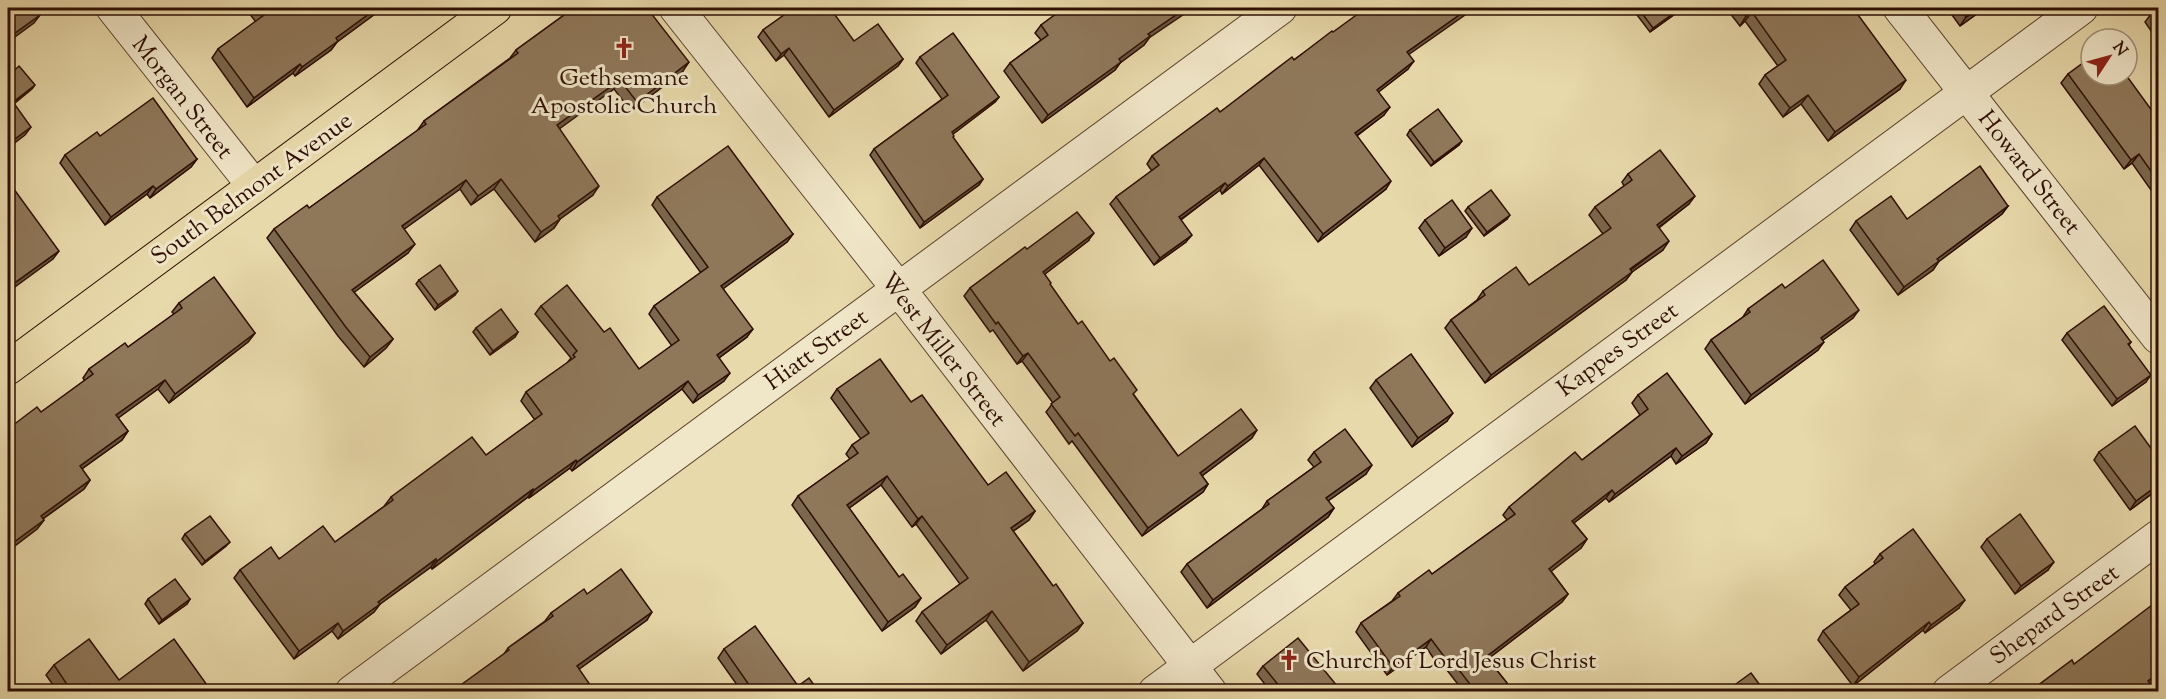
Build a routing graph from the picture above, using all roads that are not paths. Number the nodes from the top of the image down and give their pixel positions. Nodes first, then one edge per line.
1 (113, 8) edge
2 (495, 8) edge
3 (676, 8) edge
4 (1280, 8) edge
5 (1900, 8) edge
6 (2081, 8) edge
7 (1967, 92) junction
8 (254, 186) junction
9 (898, 289) junction
10 (2158, 337) edge
11 (8, 368) edge
12 (2158, 537) edge
13 (1190, 665) junction
14 (352, 692) edge
15 (1155, 692) edge
16 (1210, 692) edge
17 (1949, 692) edge

1 - 8 street, Morgan Street
2 - 8 main road, South Belmont Avenue
3 - 9 street, West Miller Street
4 - 9 street, Hiatt Street
5 - 7 street, Howard Street
6 - 7 street, Kappes Street
7 - 10 street, Howard Street
7 - 13 street, Kappes Street
8 - 11 main road, South Belmont Avenue
9 - 13 street, West Miller Street
9 - 14 street, Hiatt Street
12 - 17 street, Shepard Street
13 - 15 street, Kappes Street
13 - 16 street, West Miller Street

